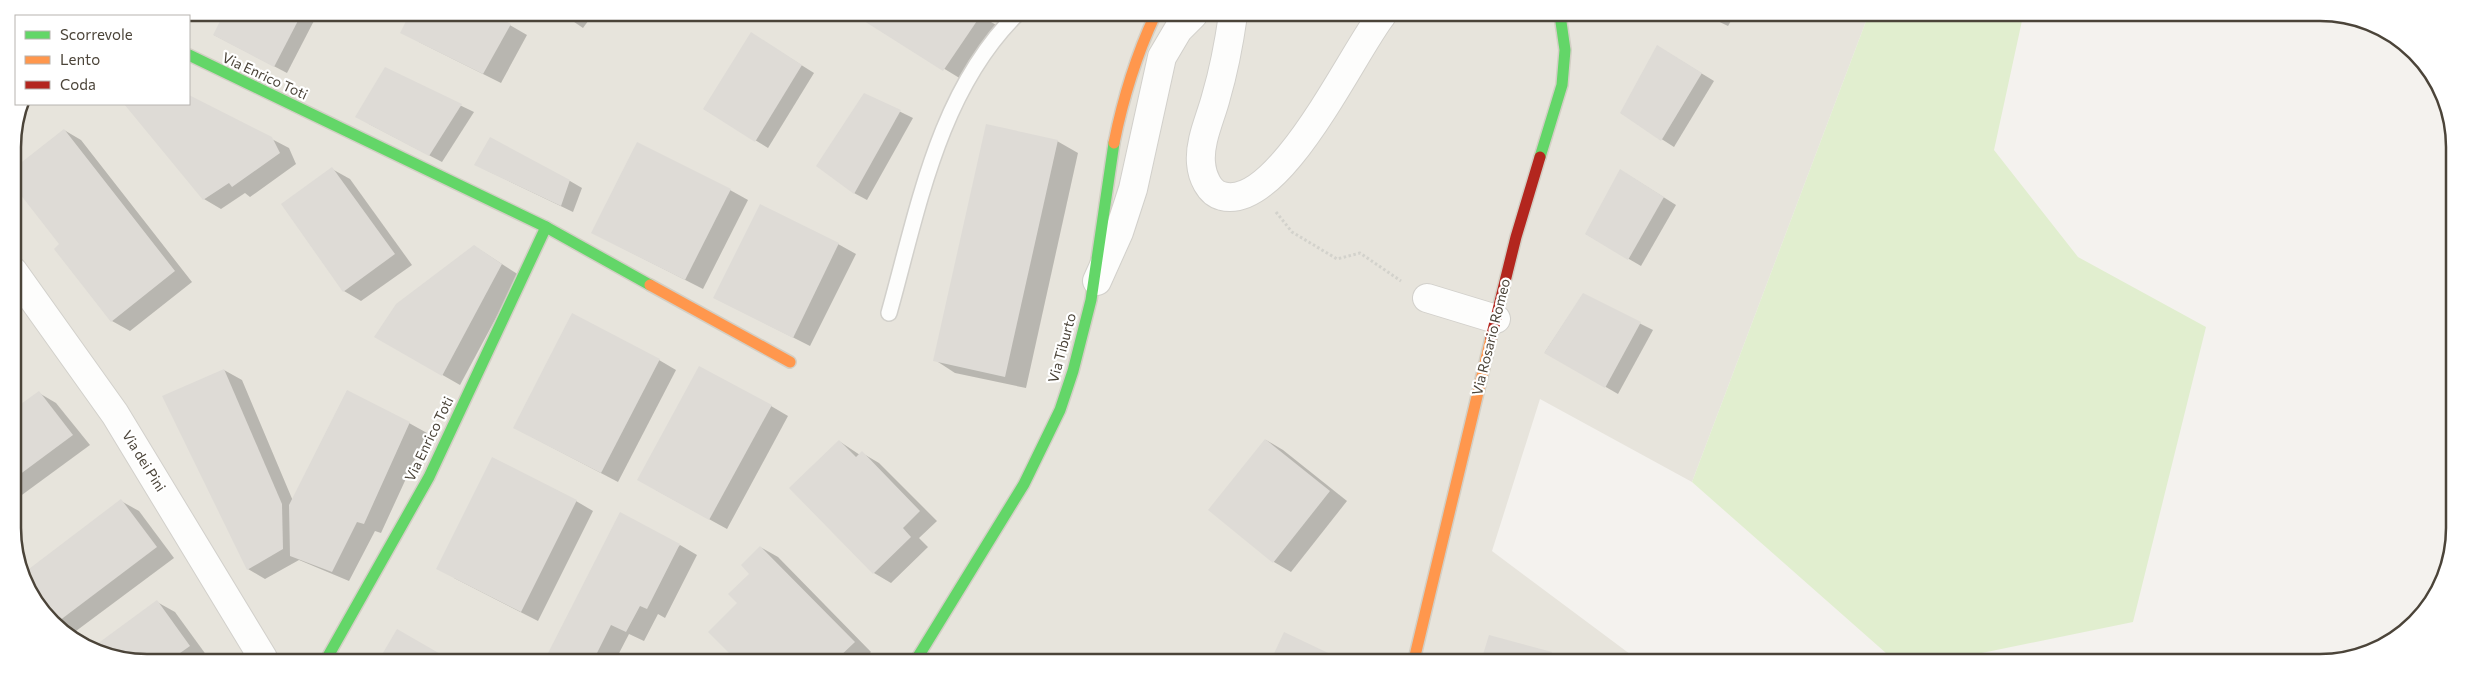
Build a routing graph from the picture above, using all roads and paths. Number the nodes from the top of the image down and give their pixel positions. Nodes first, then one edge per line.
1 (1232, 21) edge
2 (1561, 21) edge
3 (1010, 22) edge
4 (1152, 22) edge
5 (1186, 22) edge
6 (1364, 27) edge
7 (190, 55) edge
8 (1257, 188) junction
9 (546, 227) junction
10 (22, 282) edge
11 (1092, 291) junction
12 (1427, 298) joint
13 (889, 313) dead end
14 (1496, 319) junction
15 (790, 362) dead end
16 (1416, 653) edge
17 (261, 654) edge
18 (329, 654) edge
19 (920, 654) edge

1 - 8 street
2 - 14 street, Via Rosario Romeo
3 - 13 lane
4 - 11 street, Via Tiburto
5 - 11 street
6 - 8 street
7 - 9 street, Via Enrico Toti
8 - 12 path
9 - 15 street, Via Enrico Toti
9 - 18 street, Via Enrico Toti
10 - 17 street, Via dei Pini
11 - 19 street, Via Tiburto
12 - 14 street
14 - 16 street, Via Rosario Romeo

